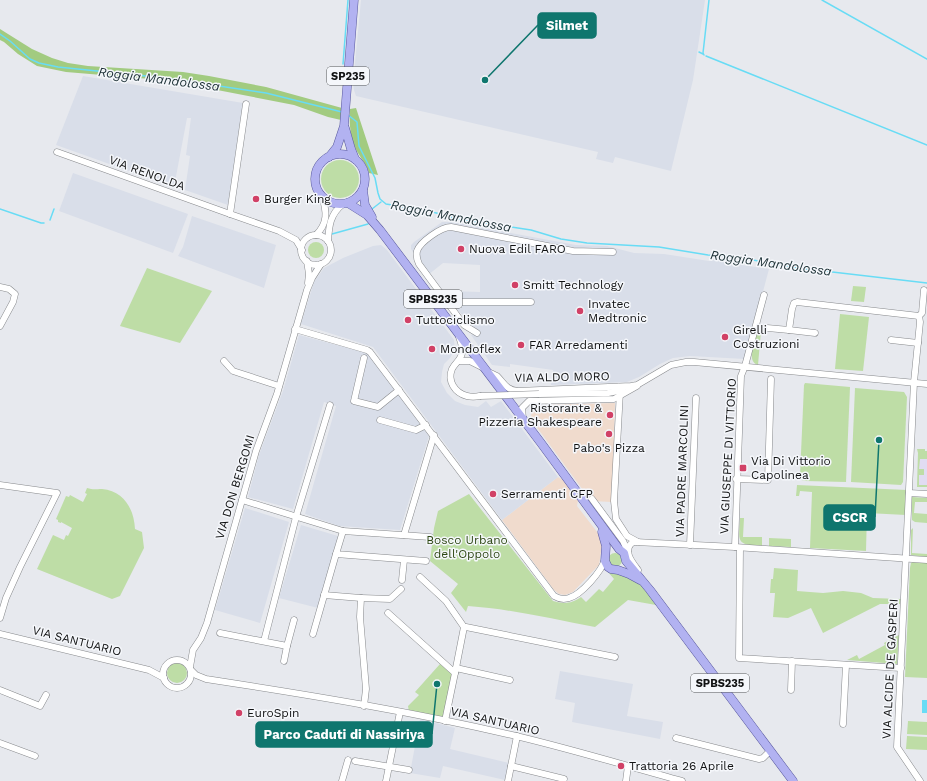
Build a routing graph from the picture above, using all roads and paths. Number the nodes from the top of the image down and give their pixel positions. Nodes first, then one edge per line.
1 (354, 0) edge
2 (246, 104) dead end
3 (346, 108) joint
4 (345, 123) junction
5 (57, 152) dead end
6 (329, 157) junction
7 (355, 159) junction
8 (363, 190) junction
9 (322, 196) junction
10 (345, 203) junction
11 (230, 214) junction
12 (378, 226) junction
13 (316, 235) junction
14 (307, 239) junction
15 (296, 240) junction
16 (328, 241) junction
17 (302, 250) junction
18 (613, 252) dead end
19 (307, 261) junction
20 (321, 264) junction
21 (0, 287) edge
22 (307, 290) junction
23 (924, 290) dead end
24 (764, 295) dead end
25 (447, 302) junction
26 (531, 302) dead end
27 (919, 316) junction
28 (464, 324) junction
29 (0, 326) edge
30 (756, 327) junction
31 (295, 329) junction
32 (789, 330) junction
33 (920, 330) junction
34 (927, 330) edge
35 (457, 332) junction
36 (476, 333) dead end
37 (815, 333) dead end
38 (890, 340) dead end
39 (918, 343) junction
40 (364, 358) dead end
41 (224, 361) dead end
42 (459, 361) junction
43 (745, 366) junction
44 (486, 370) junction
45 (771, 379) dead end
46 (642, 382) junction
47 (914, 382) junction
48 (927, 384) edge
49 (279, 386) junction
50 (609, 387) junction
51 (399, 390) junction
52 (619, 392) junction
53 (576, 393) junction
54 (696, 398) dead end
55 (330, 404) dead end
56 (380, 420) dead end
57 (523, 420) junction
58 (426, 425) junction
59 (434, 435) junction
60 (736, 479) junction
61 (0, 484) edge
62 (909, 493) junction
63 (927, 494) edge
64 (592, 499) dead end
65 (242, 500) junction
66 (296, 517) junction
67 (599, 523) junction
68 (343, 531) junction
69 (404, 534) junction
70 (430, 537) dead end
71 (635, 542) junction
72 (690, 546) junction
73 (738, 547) junction
74 (618, 549) junction
75 (628, 552) junction
76 (336, 554) junction
77 (605, 556) junction
78 (906, 559) junction
79 (404, 560) junction
80 (927, 560) edge
81 (426, 561) dead end
82 (626, 561) junction
83 (616, 570) junction
84 (598, 574) junction
85 (420, 577) dead end
86 (402, 580) dead end
87 (648, 587) junction
88 (401, 589) dead end
89 (324, 595) junction
90 (361, 598) junction
91 (388, 613) dead end
92 (0, 618) edge
93 (294, 620) dead end
94 (464, 627) junction
95 (220, 633) dead end
96 (0, 634) edge
97 (312, 634) dead end
98 (264, 641) junction
99 (287, 646) junction
100 (193, 650) junction
101 (616, 657) dead end
102 (178, 660) junction
103 (792, 660) junction
104 (284, 661) dead end
105 (846, 665) junction
106 (165, 666) junction
107 (901, 668) junction
108 (190, 669) junction
109 (149, 670) junction
110 (455, 670) junction
111 (164, 678) junction
112 (206, 679) junction
113 (510, 680) dead end
114 (187, 683) junction
115 (0, 690) edge
116 (791, 690) dead end
117 (46, 695) dead end
118 (364, 706) junction
119 (400, 712) junction
120 (445, 721) junction
121 (842, 724) dead end
122 (517, 736) junction
123 (676, 738) dead end
124 (0, 743) edge
125 (770, 751) junction
126 (35, 756) dead end
127 (348, 760) dead end
128 (356, 761) dead end
129 (389, 766) junction
130 (511, 766) junction
131 (628, 766) junction
132 (409, 770) dead end
133 (564, 779) dead end
134 (342, 781) edge
135 (386, 781) edge
136 (508, 781) edge
137 (626, 781) edge
138 (682, 781) edge
139 (793, 781) edge
140 (919, 781) edge

1 - 3 main road, SP235
2 - 11 street
3 - 4 main road, SPBS235
4 - 6 main road, SPBS235
4 - 7 main road, SPBS235
5 - 11 street, VIA RENOLDA
6 - 7 main road
6 - 9 main road, SPBS235
7 - 8 main road, SPBS235
8 - 10 main road
8 - 12 main road, SPBS235
9 - 10 main road, SPBS235
9 - 13 street
10 - 12 main road, SPBS235
10 - 16 street
11 - 15 street, VIA RENOLDA
12 - 35 main road, SPBS235
13 - 14 street
13 - 16 street
14 - 15 street
14 - 17 street
15 - 17 street
16 - 20 street, VIA DON BERGOMI
17 - 19 street, VIA DON BERGOMI
18 - 25 street
19 - 20 street
19 - 22 street, VIA DON BERGOMI
20 - 22 street, VIA DON BERGOMI
21 - 29 street
22 - 31 street, VIA DON BERGOMI
23 - 27 street, VIA ALCIDE DE GASPERI
24 - 30 street, VIA GIUSEPPE DI VITTORIO
25 - 26 street
25 - 28 street
27 - 32 street
27 - 33 street, VIA ALCIDE DE GASPERI
28 - 35 street
28 - 36 street
30 - 32 street
30 - 43 street, VIA GIUSEPPE DI VITTORIO
31 - 49 street, VIA DON BERGOMI
31 - 51 street
32 - 37 street
33 - 34 street
33 - 39 street, VIA ALCIDE DE GASPERI
35 - 42 street
35 - 44 main road, SPBS235
38 - 39 street
39 - 47 street, VIA ALCIDE DE GASPERI
40 - 51 street
41 - 49 street
42 - 44 street, VIA ALDO MORO
42 - 53 street, bridge
43 - 46 street, VIA ALDO MORO
43 - 47 street, VIA ALDO MORO
43 - 60 street, VIA GIUSEPPE DI VITTORIO
44 - 50 street, VIA ALDO MORO
44 - 57 main road
45 - 60 street
46 - 52 street, VIA ALDO MORO
46 - 52 street, VIA ALDO MORO
47 - 48 street, VIA ALDO MORO
47 - 62 street, VIA ALCIDE DE GASPERI
49 - 65 street, VIA DON BERGOMI
50 - 52 street, VIA ALDO MORO
50 - 53 street
51 - 58 street
52 - 53 street
52 - 57 street, VIA ALDO MORO
52 - 71 street
54 - 72 street, VIA PADRE MARCOLINI
55 - 66 street
56 - 58 street
57 - 67 main road
58 - 59 street
59 - 69 street
59 - 84 street
60 - 73 street, VIA GIUSEPPE DI VITTORIO
61 - 92 street
62 - 63 street
62 - 78 street, VIA ALCIDE DE GASPERI
64 - 75 street
65 - 66 street
65 - 100 street, VIA DON BERGOMI
66 - 68 street
66 - 98 street
67 - 74 main road
67 - 77 main road
68 - 69 street
68 - 76 street
69 - 70 street
71 - 72 street
71 - 75 street
72 - 73 street
73 - 78 street, VIA GIUSEPPE DI VITTORIO
73 - 103 street
74 - 77 main road
74 - 82 main road
75 - 87 street
76 - 79 street
76 - 89 street
77 - 83 main road
77 - 84 street
78 - 80 street, VIA GIUSEPPE DI VITTORIO
78 - 107 street, VIA ALCIDE DE GASPERI
79 - 81 street
79 - 86 street
82 - 83 main road
82 - 87 main road, SPBS235
83 - 84 street
83 - 87 main road, SPBS235
85 - 94 street
87 - 125 main road, SPBS235
88 - 90 street
89 - 90 street
89 - 97 street
90 - 118 street
91 - 110 street
93 - 99 street
94 - 101 street
94 - 110 street
95 - 98 street
96 - 109 street, VIA SANTUARIO
98 - 99 street
99 - 104 street
100 - 102 street, VIA DON BERGOMI
100 - 108 street, VIA DON BERGOMI
102 - 106 street
102 - 108 street
103 - 105 street
103 - 116 street
105 - 107 street
105 - 121 street
106 - 109 street, VIA SANTUARIO
106 - 111 street
107 - 140 street, VIA ALCIDE DE GASPERI
108 - 112 street, VIA SANTUARIO
108 - 114 street
109 - 111 street, VIA SANTUARIO
110 - 113 street
110 - 120 street
111 - 114 street
112 - 114 street, VIA SANTUARIO
112 - 118 street, VIA SANTUARIO
115 - 117 street
118 - 119 street, VIA SANTUARIO
119 - 120 street, VIA SANTUARIO
119 - 129 street
120 - 122 street, VIA SANTUARIO
122 - 130 street
122 - 131 street, VIA SANTUARIO
123 - 125 street
124 - 126 street
125 - 139 main road, SPBS235
127 - 134 street
128 - 129 street
129 - 132 street
129 - 135 street
130 - 133 street
130 - 136 street
131 - 137 street
131 - 138 street, VIA SANTUARIO

